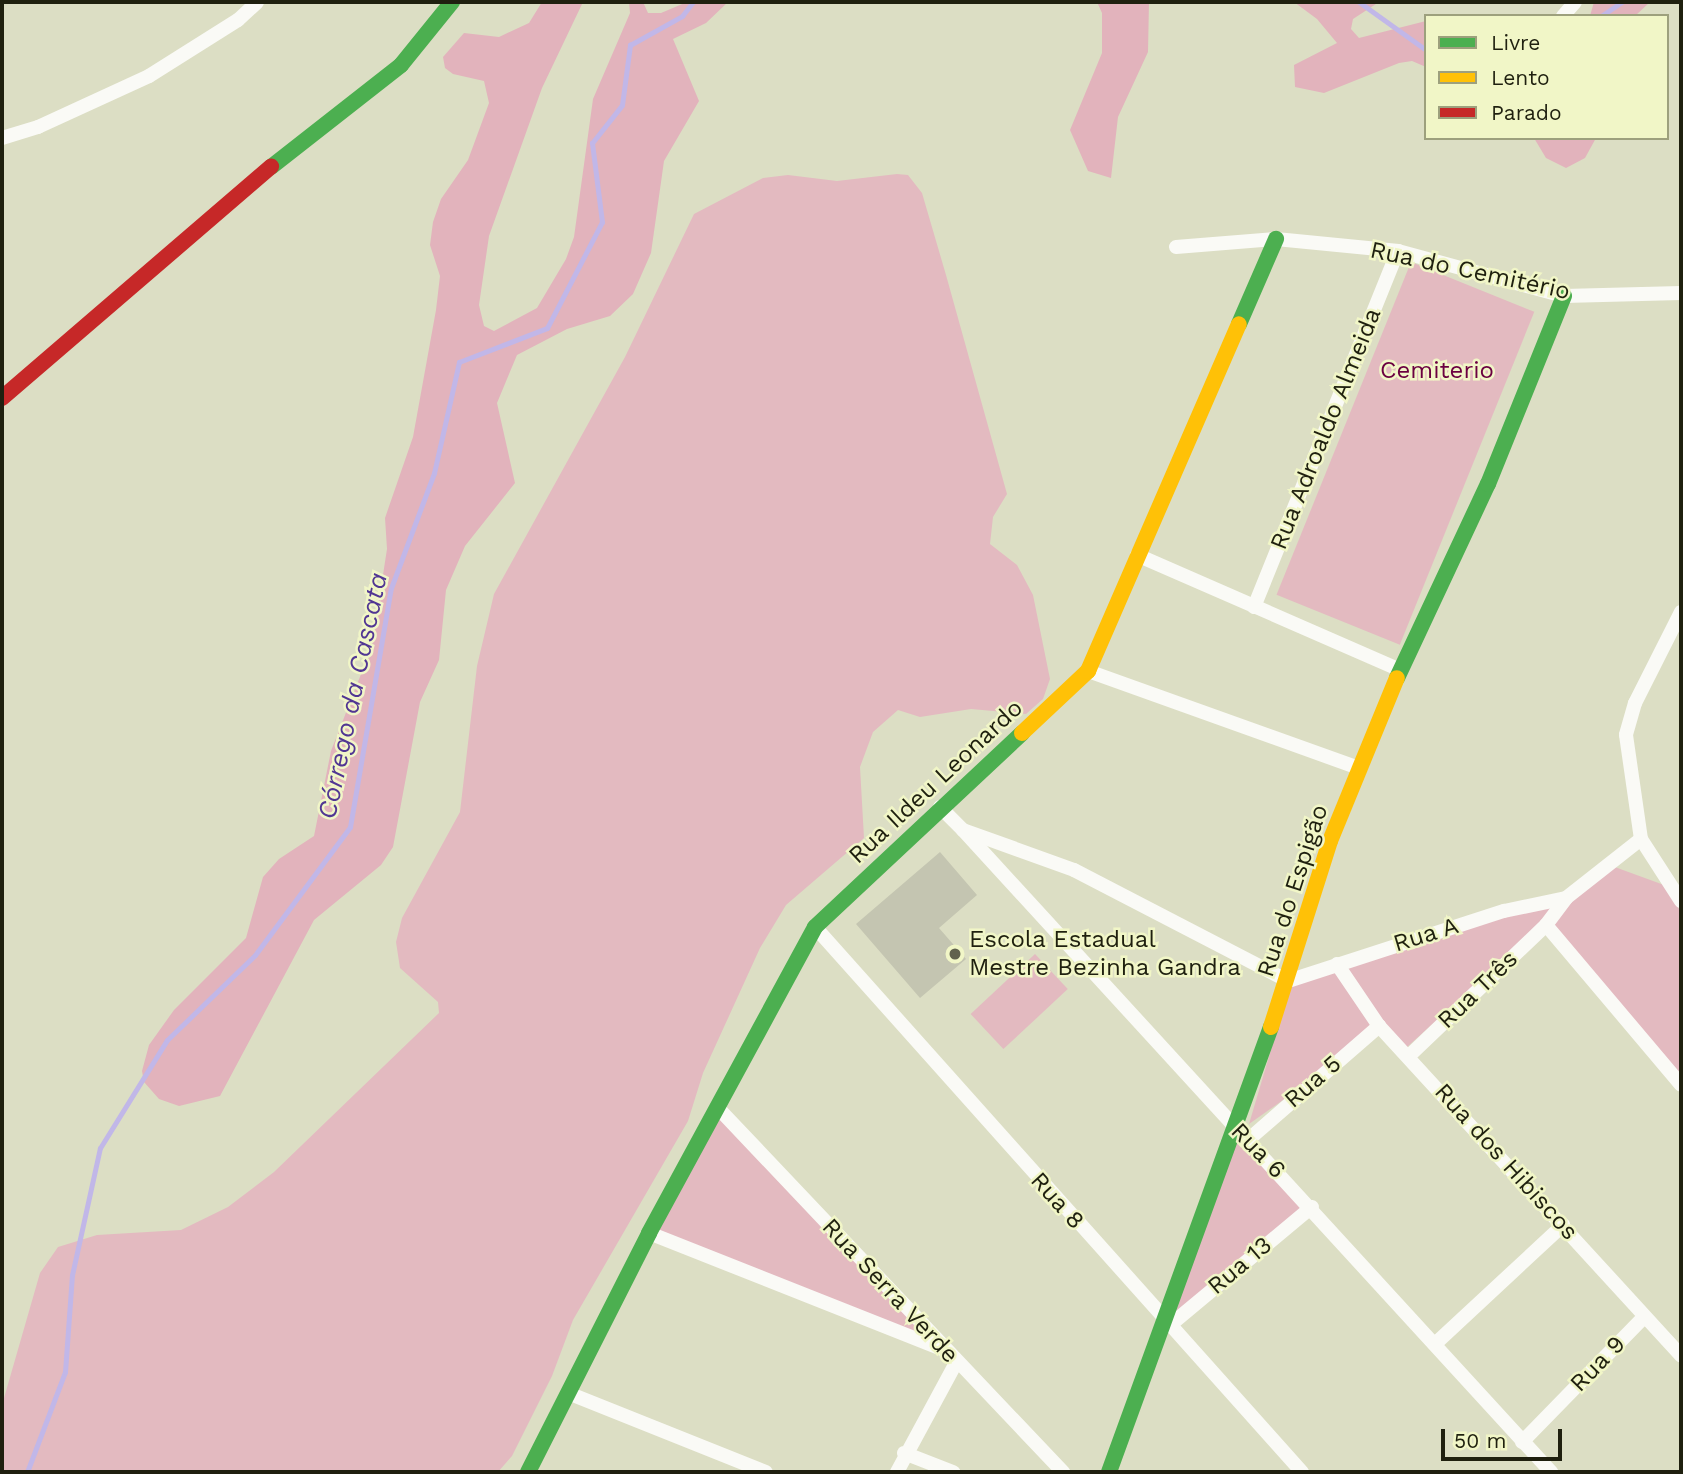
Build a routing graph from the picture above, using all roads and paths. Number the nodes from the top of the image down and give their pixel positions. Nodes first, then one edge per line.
1 (257, 2) edge
2 (452, 2) edge
3 (2, 138) edge
4 (1276, 239) junction
5 (1176, 247) dead end
6 (1398, 251) junction
7 (1681, 293) edge
8 (1564, 296) junction
9 (2, 398) edge
10 (1137, 555) junction
11 (1254, 607) junction
12 (1681, 612) edge
13 (1400, 670) junction
14 (1088, 671) junction
15 (1359, 768) junction
16 (940, 807) junction
17 (963, 830) junction
18 (1642, 839) junction
19 (1566, 898) junction
20 (1681, 901) edge
21 (1546, 925) junction
22 (815, 927) junction
23 (1338, 964) junction
24 (1288, 981) junction
25 (1379, 1026) junction
26 (1410, 1055) junction
27 (1681, 1084) edge
28 (718, 1108) junction
29 (1242, 1134) junction
30 (1312, 1207) junction
31 (1563, 1225) junction
32 (649, 1233) junction
33 (1644, 1317) junction
34 (1166, 1323) junction
35 (1436, 1344) junction
36 (945, 1351) junction
37 (1681, 1356) edge
38 (956, 1363) junction
39 (568, 1393) junction
40 (1522, 1442) junction
41 (904, 1453) junction
42 (528, 1472) edge
43 (765, 1472) edge
44 (897, 1472) edge
45 (953, 1472) edge
46 (1063, 1472) edge
47 (1109, 1472) edge
48 (1302, 1472) edge
49 (1551, 1472) edge

1 - 3 street
2 - 9 street
4 - 5 street, Rua do Cemitério
4 - 6 street, Rua do Cemitério
4 - 10 street
6 - 8 street, Rua do Cemitério
6 - 11 street, Rua Adroaldo Almeida
7 - 8 street, Rua do Cemitério
8 - 13 street, Rua do Espigão
10 - 11 street
10 - 14 street
11 - 13 street
12 - 18 street
13 - 15 street, Rua do Espigão
14 - 15 street
14 - 16 street, Rua Ildeu Leonardo
15 - 24 street, Rua do Espigão
16 - 17 street
16 - 22 street, Rua Ildeu Leonardo
17 - 24 street
17 - 29 street, Rua 6
18 - 19 street
18 - 20 street
19 - 21 street, Rua Três
19 - 23 street, Rua A
21 - 26 street, Rua Três
21 - 27 street
22 - 28 street, Rua Ildeu Leonardo
22 - 34 street, Rua 8
23 - 24 street, Rua A
23 - 25 street, Rua dos Hibiscos
24 - 29 street, Rua do Espigão
25 - 26 street, Rua dos Hibiscos
25 - 29 street, Rua 5
26 - 31 street, Rua dos Hibiscos
28 - 32 street, Rua Ildeu Leonardo
28 - 36 street, Rua Serra Verde
29 - 30 street, Rua 6
29 - 34 street, Rua do Espigão
30 - 34 street, Rua 13
30 - 35 street, Rua 6
31 - 33 street, Rua dos Hibiscos
31 - 35 street
32 - 36 street
32 - 39 street, Rua Ildeu Leonardo
33 - 37 street, Rua dos Hibiscos
33 - 40 street, Rua 9
34 - 47 street, Rua do Espigão
34 - 48 street, Rua 8
35 - 40 street, Rua 6
36 - 38 street, Rua Serra Verde
38 - 41 street
38 - 46 street, Rua Serra Verde
39 - 42 street, Rua Ildeu Leonardo
39 - 43 street
40 - 49 street, Rua 6
41 - 44 street
41 - 45 street

